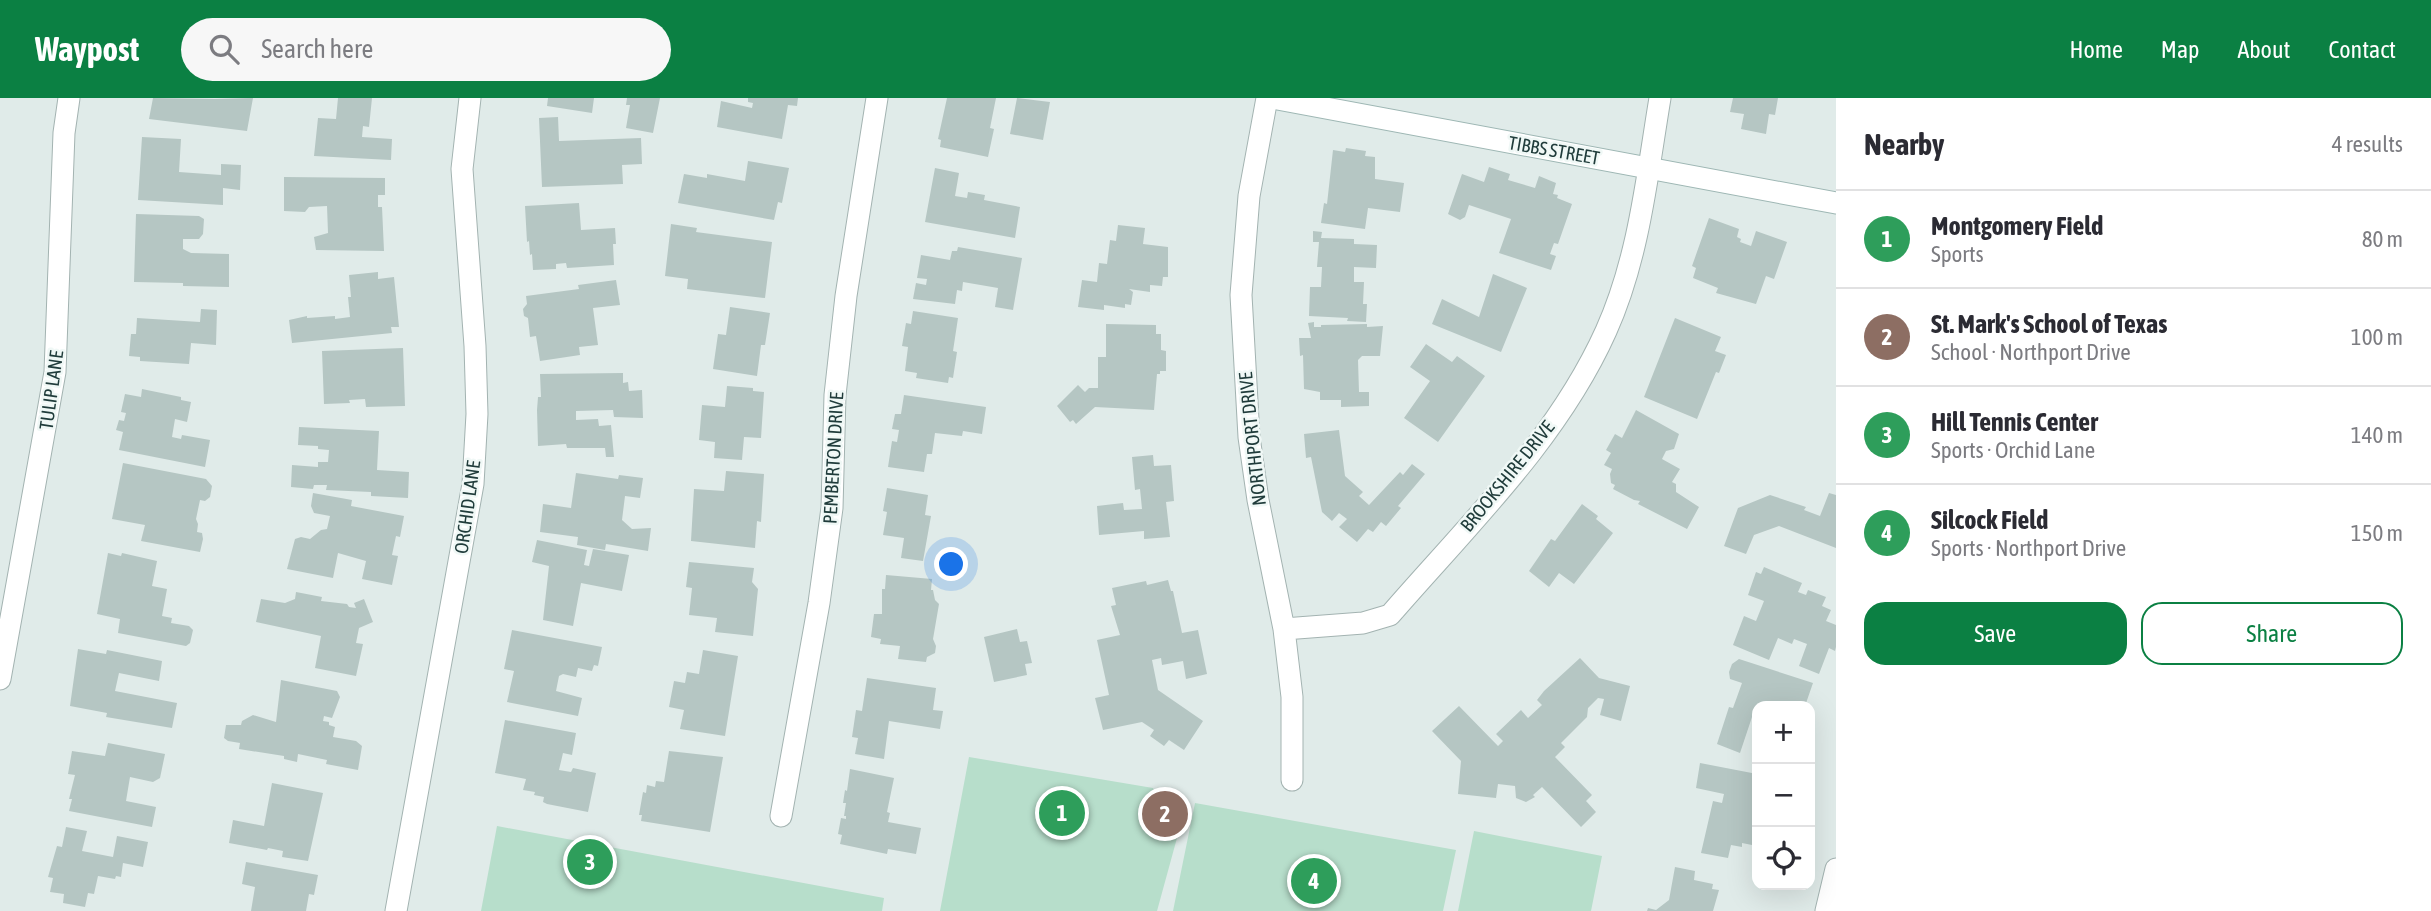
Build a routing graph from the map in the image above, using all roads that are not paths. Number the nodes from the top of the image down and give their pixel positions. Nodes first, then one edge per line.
1 (69, 98) edge
2 (470, 98) edge
3 (877, 98) edge
4 (1269, 98) edge
5 (1660, 98) edge
6 (1648, 167) junction
7 (1836, 203) edge
8 (1283, 629) junction
9 (0, 679) edge
10 (1293, 780) dead end
11 (781, 816) dead end
12 (1836, 869) edge
13 (396, 911) edge
14 (1826, 911) edge

1 - 9 street, TULIP LANE
2 - 13 street, ORCHID LANE
3 - 11 street, PEMBERTON DRIVE
4 - 6 street, TIBBS STREET
4 - 8 street, NORTHPORT DRIVE
5 - 6 street, BROOKSHIRE DRIVE
6 - 7 street, TIBBS STREET
6 - 8 street, BROOKSHIRE DRIVE
8 - 10 street, NORTHPORT DRIVE
12 - 14 street

